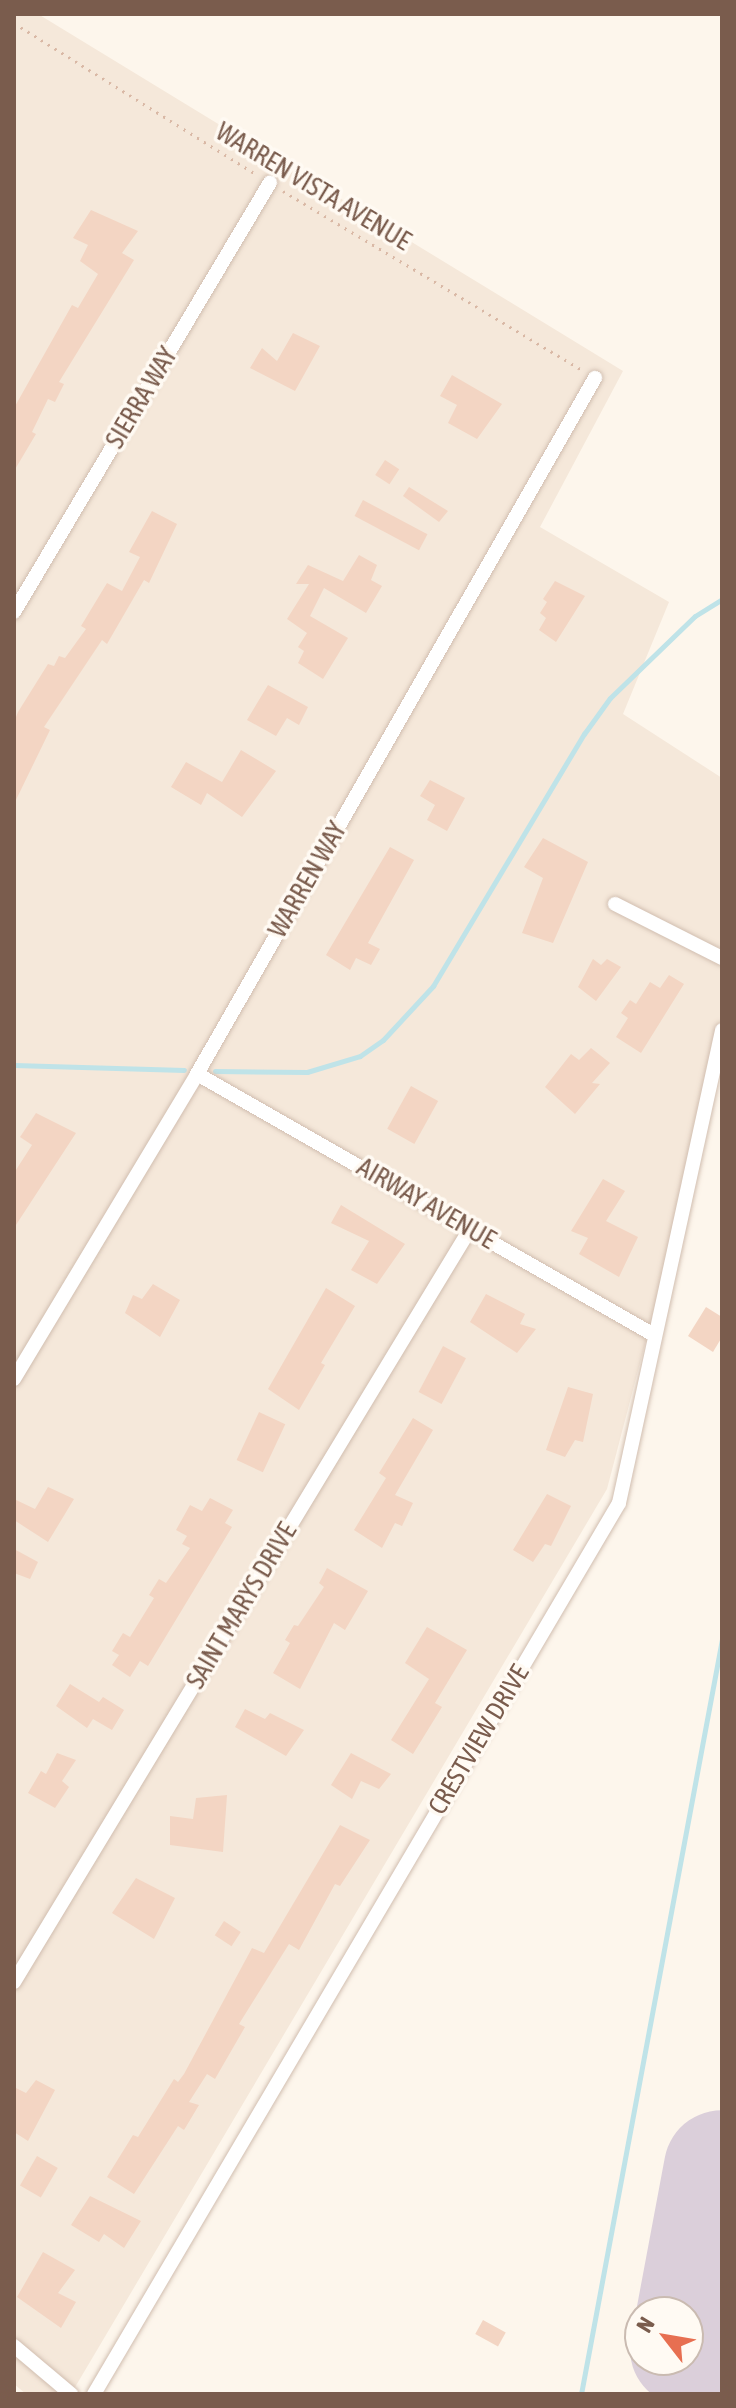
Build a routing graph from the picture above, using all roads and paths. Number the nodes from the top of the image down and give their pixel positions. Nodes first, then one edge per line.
1 (14, 23) edge
2 (270, 183) junction
3 (595, 378) joint
4 (14, 612) edge
5 (615, 904) dead end
6 (722, 958) edge
7 (722, 1030) edge
8 (197, 1074) junction
9 (470, 1229) junction
10 (654, 1335) junction
11 (14, 1379) edge
12 (14, 1982) edge
13 (14, 2346) edge
14 (71, 2394) edge
15 (94, 2394) edge

1 - 2 path, WARREN VISTA AVENUE
2 - 3 path, WARREN VISTA AVENUE
2 - 4 street, SIERRA WAY
3 - 8 street, WARREN WAY
5 - 6 street
7 - 10 street, CRESTVIEW DRIVE
8 - 9 street, AIRWAY AVENUE
8 - 11 street, WARREN WAY
9 - 10 street, AIRWAY AVENUE
9 - 12 street, SAINT MARYS DRIVE
10 - 15 street, CRESTVIEW DRIVE
13 - 14 street

